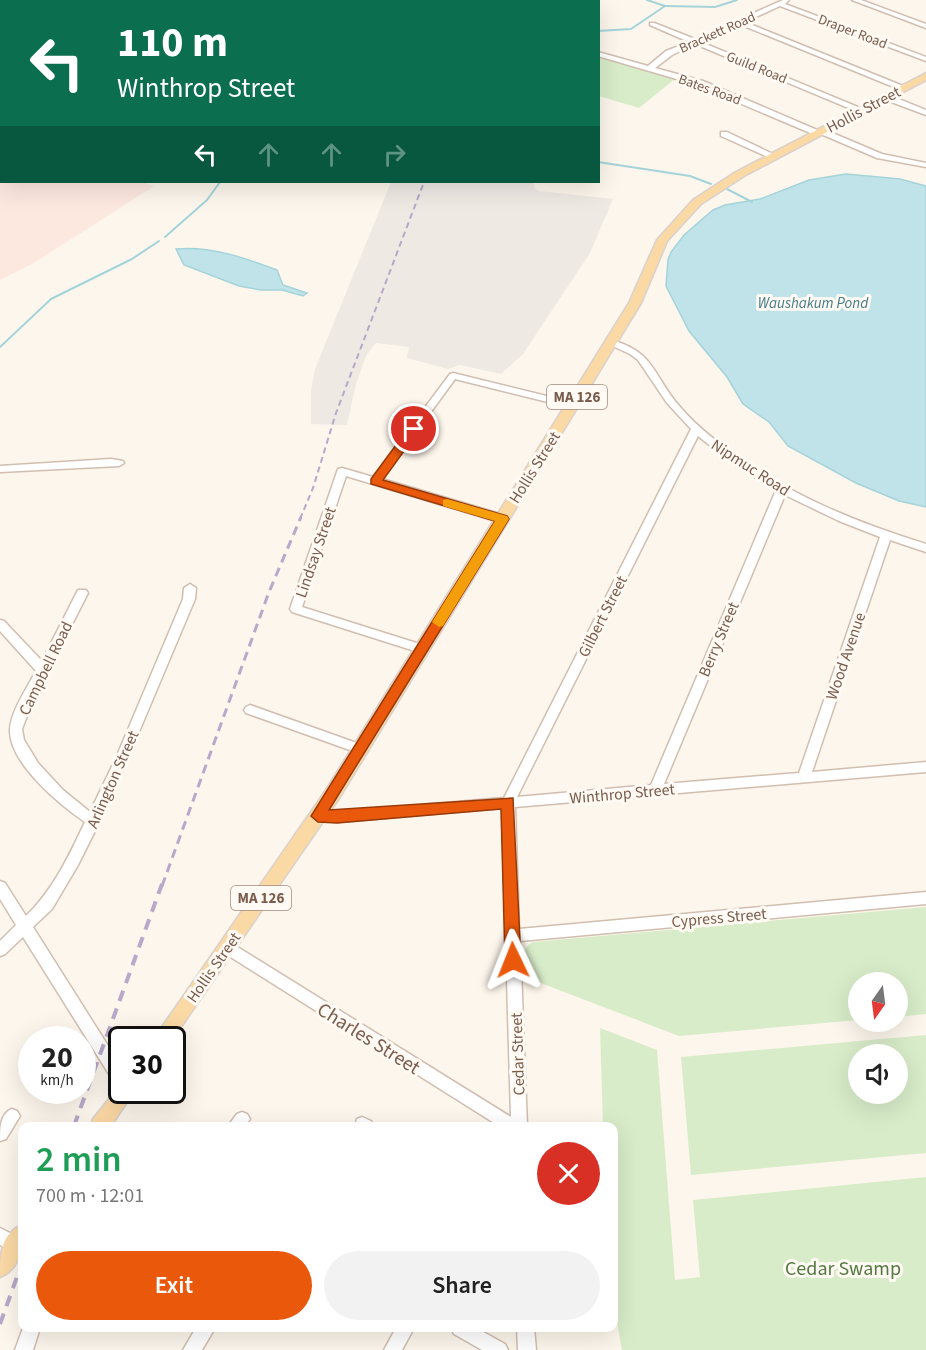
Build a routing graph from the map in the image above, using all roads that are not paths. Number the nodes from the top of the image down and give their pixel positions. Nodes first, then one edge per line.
1 (855, 0) edge
2 (783, 2) edge
3 (739, 22) junction
4 (652, 24) dead end
5 (926, 26) edge
6 (695, 42) junction
7 (600, 55) edge
8 (926, 59) edge
9 (649, 69) junction
10 (926, 76) edge
11 (904, 88) junction
12 (885, 97) junction
13 (861, 110) junction
14 (926, 113) edge
15 (819, 132) junction
16 (724, 134) dead end
17 (773, 156) junction
18 (926, 165) edge
19 (611, 343) junction
20 (572, 405) junction
21 (696, 429) junction
22 (119, 464) dead end
23 (0, 469) edge
24 (375, 481) junction
25 (782, 489) junction
26 (502, 519) junction
27 (886, 535) junction
28 (926, 548) edge
29 (190, 588) dead end
30 (82, 593) dead end
31 (0, 624) edge
32 (422, 649) junction
33 (43, 670) junction
34 (250, 710) dead end
35 (360, 749) junction
36 (926, 767) edge
37 (804, 777) junction
38 (655, 790) junction
39 (508, 802) junction
40 (318, 816) junction
41 (93, 821) junction
42 (0, 887) edge
43 (926, 898) edge
44 (25, 927) junction
45 (513, 936) junction
46 (226, 947) junction
47 (0, 950) edge
48 (172, 1026) edge
49 (108, 1060) edge
50 (118, 1104) edge
51 (12, 1116) dead end
52 (108, 1122) edge
53 (506, 1122) edge
54 (519, 1122) edge
55 (0, 1134) edge
56 (13, 1239) edge
57 (0, 1267) edge
58 (31, 1332) edge
59 (203, 1332) edge
60 (403, 1332) edge
61 (467, 1332) edge
62 (526, 1332) edge
63 (24, 1350) edge
64 (192, 1350) edge
65 (393, 1350) edge
66 (499, 1350) edge
67 (527, 1350) edge

1 - 5 street
2 - 3 street, Brackett Road
2 - 8 street, Draper Road
3 - 6 street, Brackett Road
3 - 11 street
4 - 6 street, Guild Road
6 - 9 street, Brackett Road
6 - 13 street, Guild Road
7 - 9 street, Bates Road
9 - 15 street, Bates Road
10 - 11 main road, Hollis Street / MA 126
11 - 12 main road, Hollis Street / MA 126
12 - 13 main road, Hollis Street / MA 126
12 - 14 street
13 - 15 main road, Hollis Street / MA 126
15 - 17 main road, Hollis Street / MA 126
15 - 18 street, Bates Road
16 - 17 street
17 - 19 main road, Hollis Street / MA 126
19 - 20 main road, Hollis Street / MA 126
19 - 21 street, Nipmuc Road
20 - 24 street
20 - 26 main road, Hollis Street / MA 126
21 - 25 street, Nipmuc Road
21 - 39 street, Gilbert Street
22 - 23 street
24 - 26 street
24 - 32 street, Lindsay Street
25 - 27 street, Nipmuc Road
25 - 38 street, Berry Street
26 - 32 main road, Hollis Street / MA 126
27 - 28 street, Nipmuc Road
27 - 37 street, Wood Avenue
29 - 41 street, Arlington Street
30 - 33 street, Campbell Road
31 - 33 street
32 - 35 main road, Hollis Street / MA 126
33 - 41 street, Campbell Road
34 - 35 street
35 - 40 main road, Hollis Street / MA 126
36 - 37 street, Winthrop Street
37 - 38 street, Winthrop Street
38 - 39 street, Winthrop Street
39 - 40 street, Winthrop Street
39 - 45 street, Cedar Street
40 - 46 main road, Hollis Street / MA 126
41 - 44 street, Arlington Street
42 - 44 street
43 - 45 street, Cypress Street
44 - 47 street, Arlington Street
44 - 49 street
45 - 54 street, Cedar Street
46 - 48 main road, Hollis Street / MA 126
46 - 53 street, Charles Street
50 - 52 main road
51 - 55 street
56 - 57 main road
58 - 63 street
59 - 64 street
60 - 65 street
61 - 66 street
62 - 67 street

